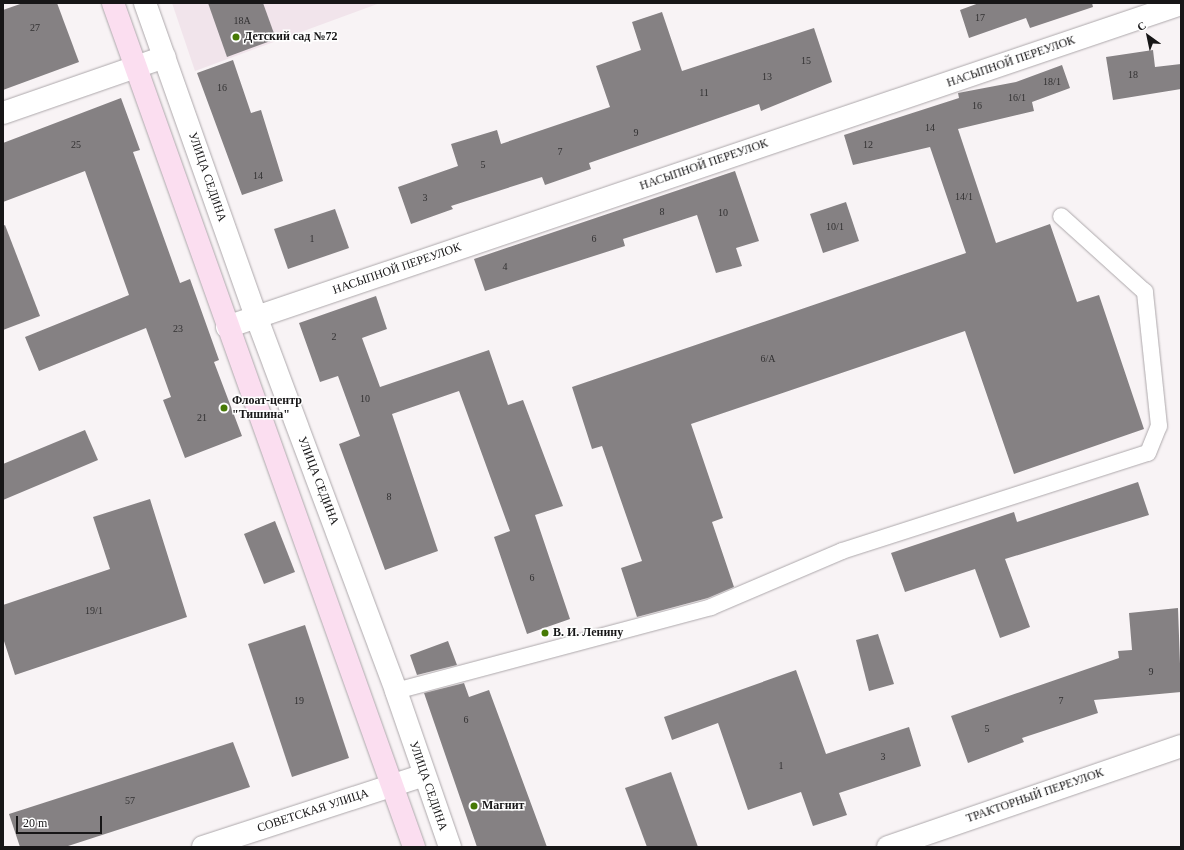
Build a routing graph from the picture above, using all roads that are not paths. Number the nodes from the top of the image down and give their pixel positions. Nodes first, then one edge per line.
1 (114, 3) edge
2 (145, 3) edge
3 (1181, 4) edge
4 (165, 57) junction
5 (136, 67) junction
6 (3, 113) edge
7 (1061, 216) dead end
8 (256, 316) junction
9 (227, 327) junction
10 (396, 691) junction
11 (1181, 746) edge
12 (424, 775) junction
13 (393, 785) junction
14 (203, 847) edge
15 (414, 847) edge
16 (450, 847) edge
17 (888, 847) edge

1 - 5 main road
2 - 4 street, УЛИЦА СЕДИНА
3 - 8 street, НАСЫПНОЙ ПЕРЕУЛОК
4 - 5 street
4 - 8 street, УЛИЦА СЕДИНА
5 - 6 street
5 - 9 main road
7 - 10 lane
8 - 9 street, НАСЫПНОЙ ПЕРЕУЛОК
8 - 10 street, УЛИЦА СЕДИНА
9 - 13 main road
10 - 12 street, УЛИЦА СЕДИНА
11 - 17 street, ТРАКТОРНЫЙ ПЕРЕУЛОК
12 - 13 street, СОВЕТСКАЯ УЛИЦА
12 - 16 street, УЛИЦА СЕДИНА
13 - 14 street, СОВЕТСКАЯ УЛИЦА
13 - 15 main road

